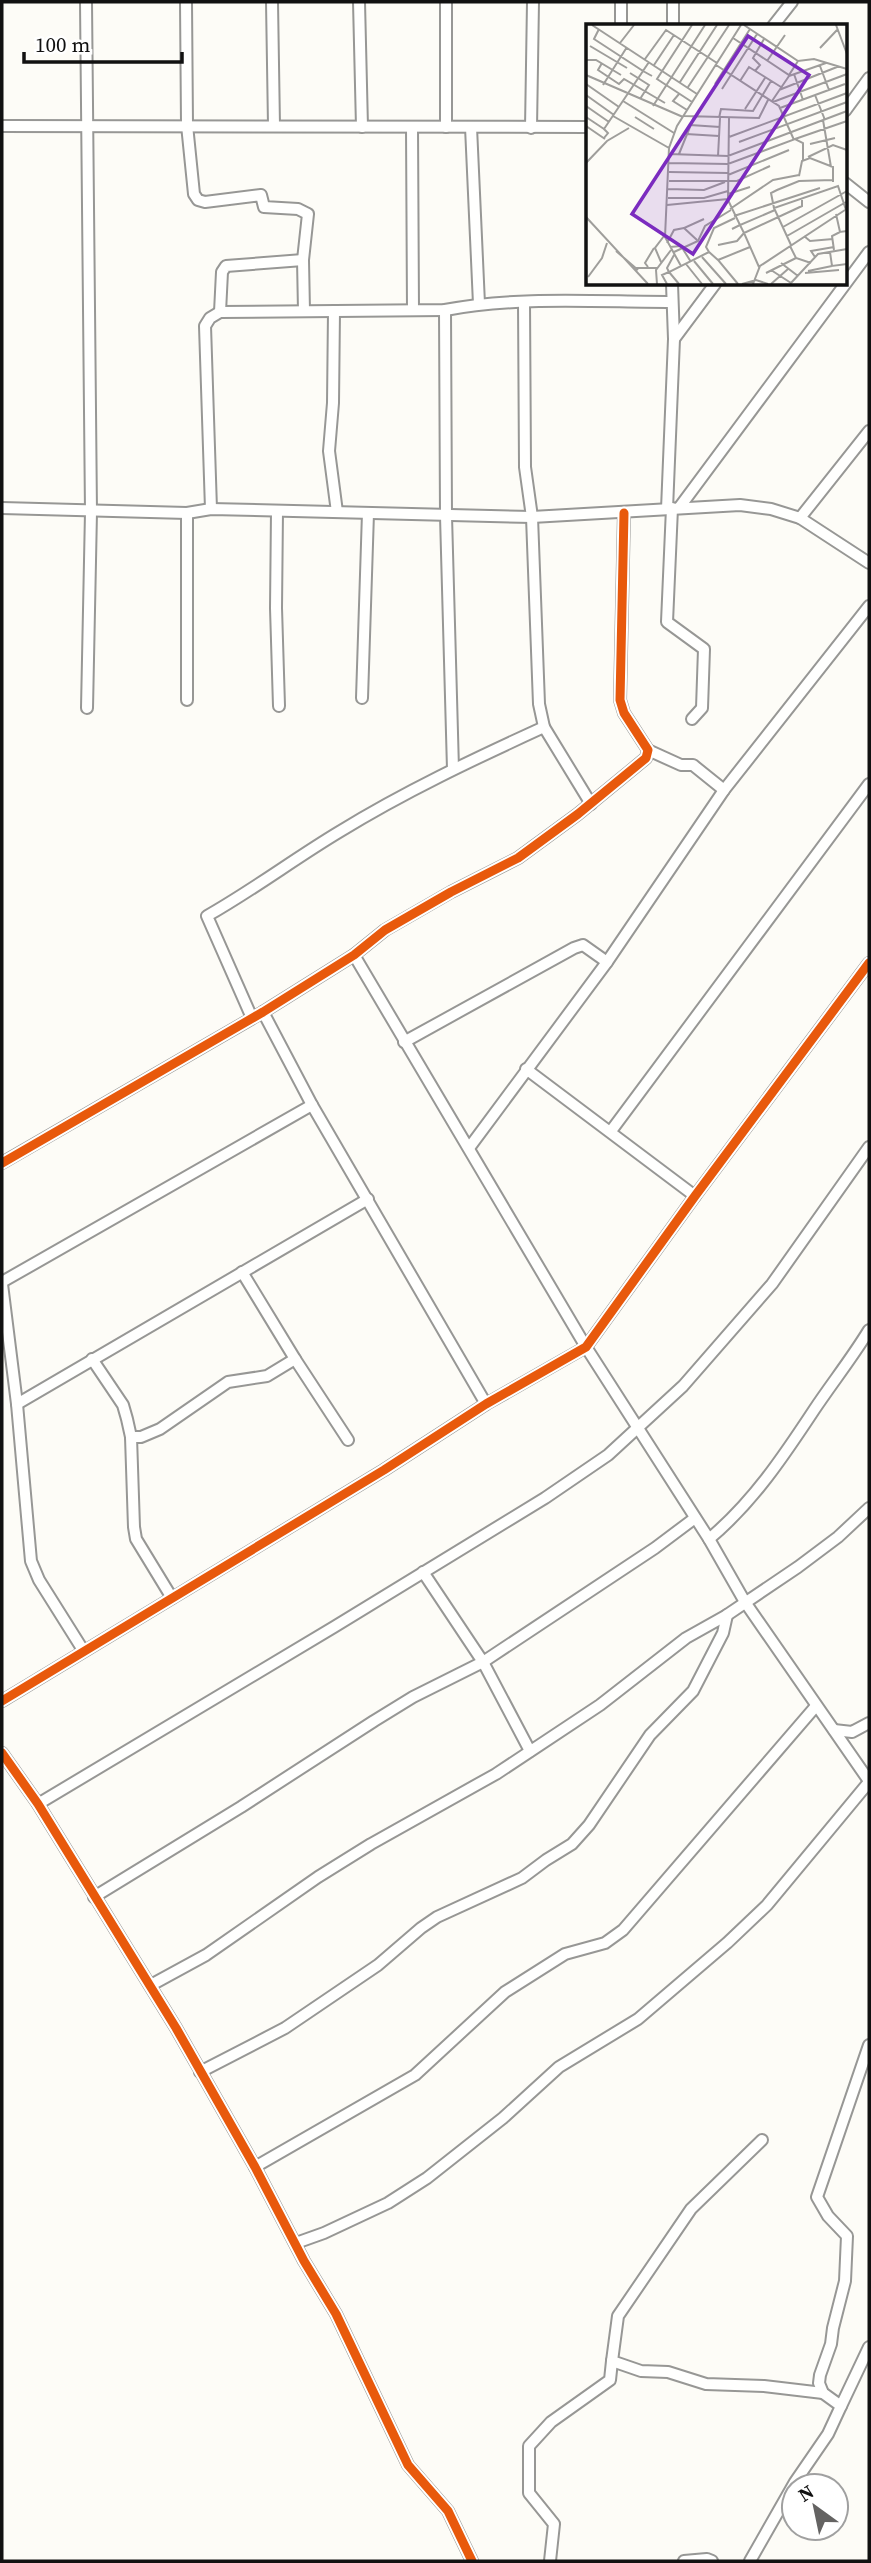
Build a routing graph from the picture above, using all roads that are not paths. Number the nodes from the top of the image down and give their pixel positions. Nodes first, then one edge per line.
1 (86, 2) edge
2 (186, 2) edge
3 (272, 2) edge
4 (359, 2) edge
5 (446, 2) edge
6 (533, 2) edge
7 (621, 2) edge
8 (673, 2) edge
9 (792, 2) edge
10 (621, 24) edge
11 (673, 24) edge
12 (775, 24) edge
13 (869, 78) edge
14 (846, 110) edge
15 (87, 124) junction
16 (187, 125) junction
17 (2, 126) edge
18 (274, 126) junction
19 (362, 127) junction
20 (412, 127) junction
21 (446, 127) junction
22 (471, 127) junction
23 (586, 127) edge
24 (531, 128) junction
25 (846, 184) edge
26 (869, 201) edge
27 (869, 252) edge
28 (303, 260) junction
29 (846, 282) edge
30 (672, 285) edge
31 (714, 285) edge
32 (844, 285) edge
33 (524, 302) junction
34 (671, 302) junction
35 (479, 304) junction
36 (334, 310) junction
37 (413, 310) junction
38 (445, 310) junction
39 (220, 312) junction
40 (304, 312) junction
41 (674, 339) junction
42 (869, 431) edge
43 (2, 508) edge
44 (673, 508) junction
45 (211, 509) junction
46 (276, 511) junction
47 (91, 512) junction
48 (337, 512) junction
49 (187, 513) junction
50 (368, 513) junction
51 (624, 513) junction
52 (446, 516) junction
53 (532, 517) junction
54 (800, 518) junction
55 (869, 563) edge
56 (869, 606) edge
57 (362, 698) dead end
58 (187, 700) dead end
59 (279, 706) dead end
60 (87, 708) dead end
61 (692, 719) dead end
62 (544, 727) junction
63 (648, 750) junction
64 (453, 769) junction
65 (869, 784) edge
66 (724, 790) junction
67 (591, 804) junction
68 (354, 955) junction
69 (607, 962) junction
70 (869, 963) edge
71 (263, 1012) junction
72 (252, 1018) junction
73 (404, 1042) junction
74 (526, 1069) junction
75 (312, 1105) junction
76 (611, 1131) junction
77 (869, 1147) edge
78 (469, 1148) junction
79 (2, 1163) edge
80 (695, 1196) junction
81 (368, 1199) junction
82 (242, 1272) junction
83 (2, 1283) edge
84 (869, 1330) edge
85 (586, 1347) junction
86 (92, 1359) junction
87 (295, 1359) junction
88 (17, 1404) junction
89 (486, 1404) junction
90 (638, 1429) junction
91 (131, 1437) junction
92 (348, 1440) dead end
93 (869, 1508) edge
94 (695, 1518) junction
95 (709, 1539) junction
96 (423, 1572) junction
97 (172, 1598) junction
98 (745, 1602) junction
99 (727, 1615) junction
100 (83, 1650) junction
101 (483, 1662) junction
102 (2, 1701) edge
103 (816, 1706) junction
104 (869, 1723) edge
105 (834, 1730) junction
106 (530, 1751) junction
107 (2, 1753) edge
108 (869, 1781) edge
109 (38, 1804) junction
110 (94, 1897) junction
111 (151, 1986) junction
112 (869, 2045) edge
113 (200, 2072) junction
114 (762, 2140) dead end
115 (255, 2166) junction
116 (296, 2243) junction
117 (869, 2347) edge
118 (612, 2361) junction
119 (823, 2393) junction
120 (841, 2406) junction
121 (471, 2560) edge
122 (550, 2561) edge
123 (684, 2561) edge
124 (712, 2561) edge
125 (750, 2561) edge

1 - 15 street
2 - 16 street
3 - 18 street
4 - 19 street
5 - 21 street
6 - 24 street
7 - 10 street
8 - 11 street
9 - 12 street
13 - 14 street
15 - 16 street
15 - 17 street
15 - 47 street
16 - 18 street
16 - 28 street
18 - 19 street
19 - 20 street
20 - 21 street
20 - 37 street
21 - 22 street
22 - 24 street
22 - 35 street
23 - 24 street
25 - 26 street
27 - 29 street
28 - 39 street
28 - 40 street
30 - 34 street
31 - 41 street
32 - 44 street
33 - 34 street
33 - 35 street
33 - 53 street
34 - 41 street
35 - 38 street
36 - 37 street
36 - 40 street
36 - 48 street
37 - 38 street
38 - 52 street
39 - 40 street
39 - 45 street
41 - 44 street
42 - 54 street
43 - 47 street
44 - 51 street
44 - 54 street
44 - 61 street
45 - 46 street
45 - 49 street
46 - 48 street
46 - 59 street
47 - 49 street
47 - 60 street
48 - 50 street
49 - 58 street
50 - 52 street
50 - 57 street
51 - 53 street
51 - 63 street
52 - 53 street
52 - 64 street
53 - 62 street
54 - 55 street
56 - 66 street
62 - 64 street
62 - 67 street
63 - 66 street
63 - 67 street
64 - 72 street
65 - 76 street
66 - 69 street
67 - 68 street
68 - 71 street
68 - 73 street
69 - 73 street
69 - 74 street
70 - 80 street
71 - 72 street
71 - 75 street
72 - 79 street
73 - 78 street
74 - 76 street
74 - 78 street
75 - 81 street
75 - 83 street
76 - 80 street
77 - 90 street
78 - 85 street
80 - 85 street
81 - 82 street
81 - 89 street
82 - 86 street
82 - 87 street
83 - 88 street
84 - 95 street
85 - 89 street
85 - 90 street
86 - 88 street
86 - 91 street
87 - 91 street
87 - 92 street
88 - 100 street
89 - 97 street
90 - 94 street
90 - 96 street
91 - 97 street
93 - 98 street
94 - 95 street
94 - 101 street
95 - 98 street
96 - 101 street
96 - 109 street
97 - 100 street
98 - 99 street
98 - 103 street
99 - 106 street
99 - 113 street
100 - 102 street
101 - 106 street
101 - 110 street
103 - 105 street
103 - 115 street
104 - 105 street
105 - 108 street
106 - 111 street
107 - 109 street
108 - 116 street
109 - 110 street
110 - 111 street
111 - 113 street
112 - 119 street
113 - 115 street
114 - 118 street
115 - 116 street
116 - 121 street
117 - 120 street
118 - 119 street
118 - 122 street
119 - 120 street
120 - 125 street
123 - 124 street

